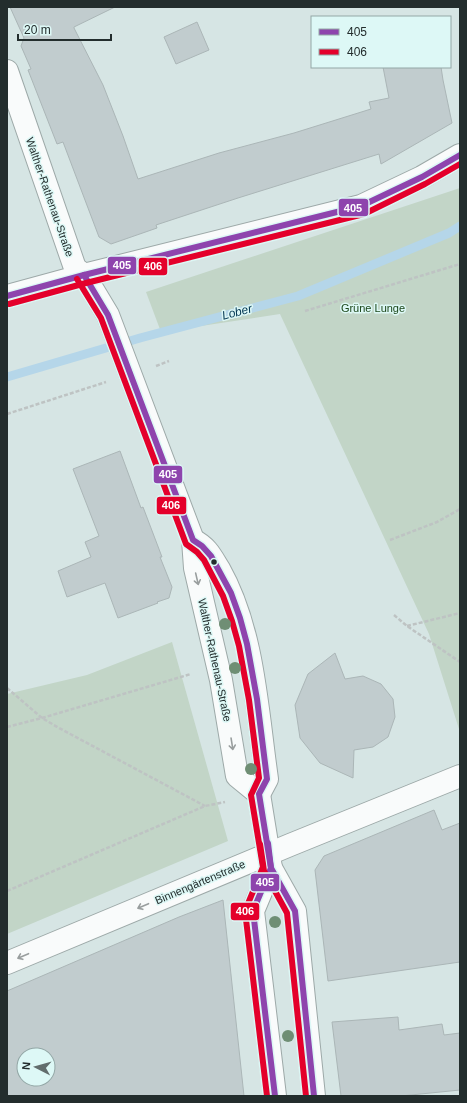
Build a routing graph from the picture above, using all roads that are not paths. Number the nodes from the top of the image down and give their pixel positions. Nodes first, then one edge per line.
1 (7, 71) edge
2 (460, 155) edge
3 (84, 275) junction
4 (7, 296) edge
5 (193, 540) junction
6 (460, 776) edge
7 (258, 794) junction
8 (270, 861) junction
9 (7, 963) edge
10 (275, 1096) edge
11 (314, 1096) edge

1 - 3 street, Walther-Rathenau-Straße
2 - 3 street
3 - 4 street
3 - 5 street, Walther-Rathenau-Straße
5 -> 7 street, Walther-Rathenau-Straße
5 - 7 street, Walther-Rathenau-Straße
6 - 8 street, Binnengärtenstraße
7 - 8 street
8 -> 9 street, Binnengärtenstraße
8 - 10 street
8 - 11 street

